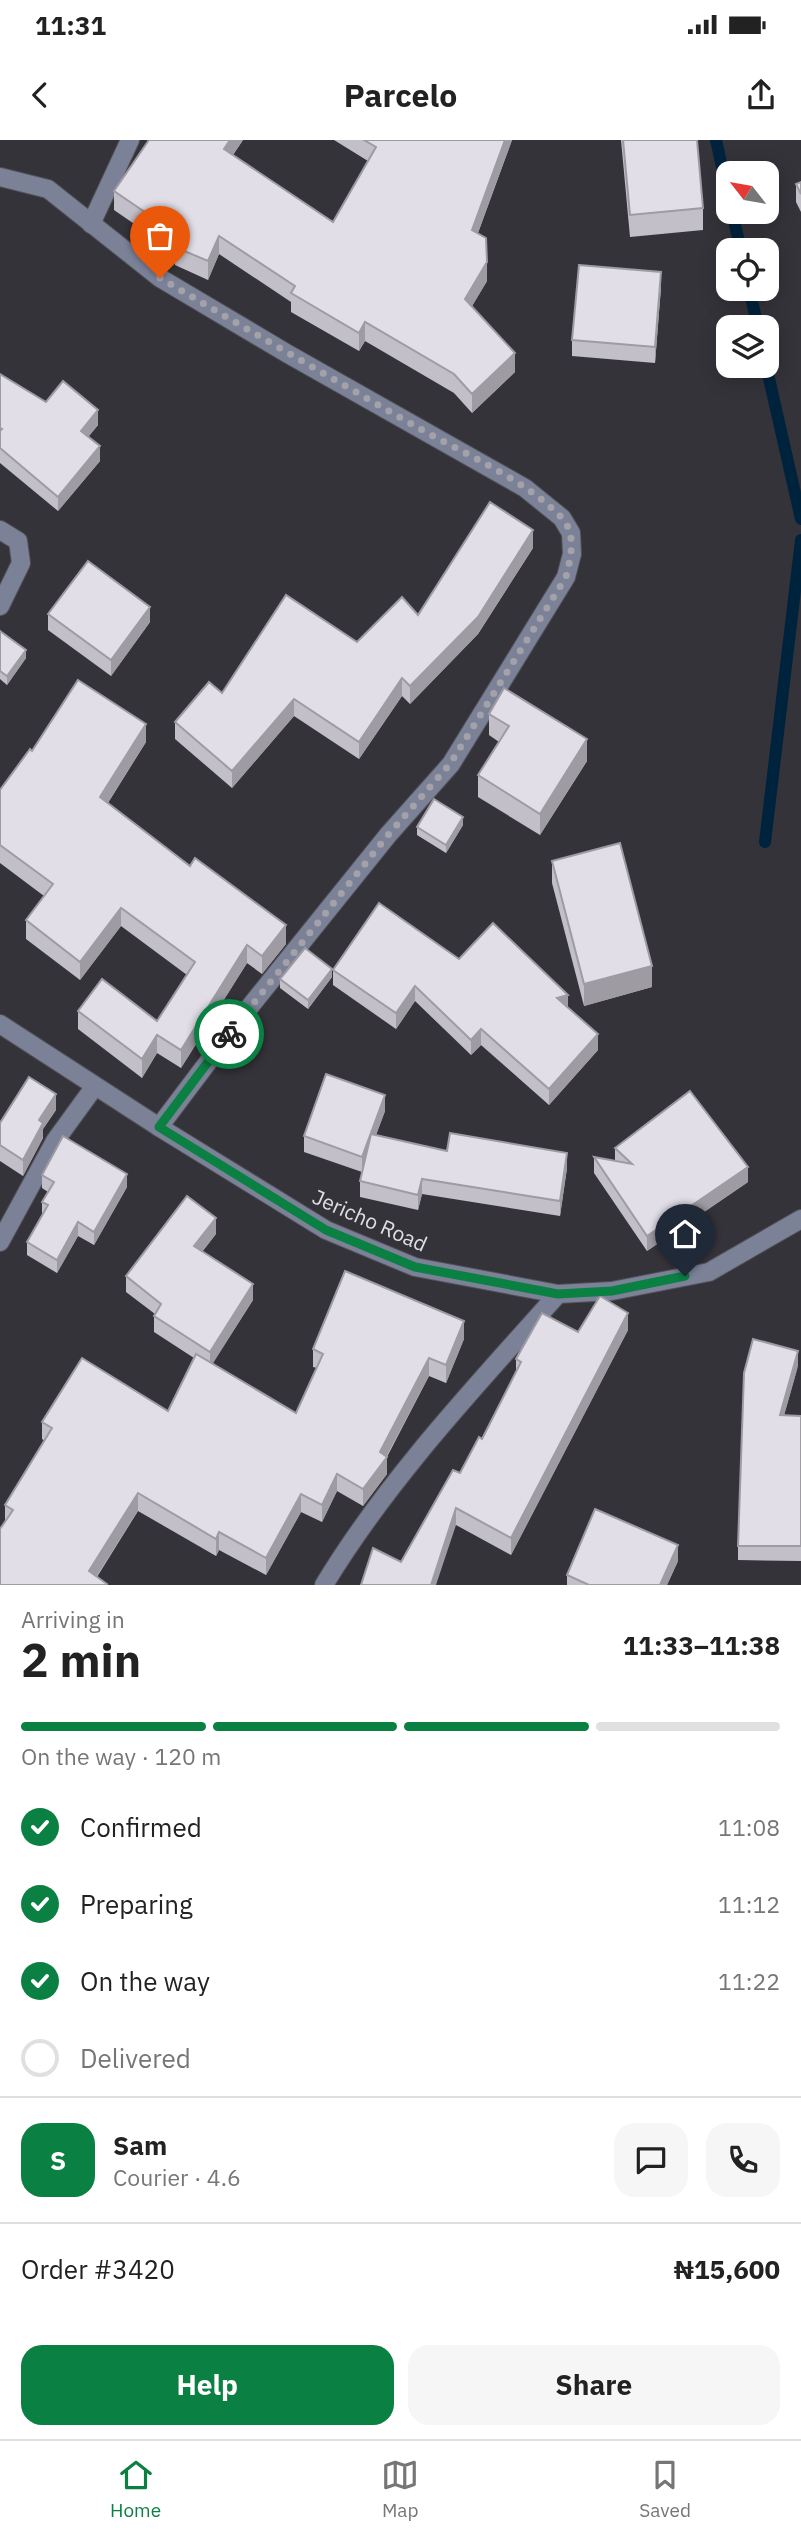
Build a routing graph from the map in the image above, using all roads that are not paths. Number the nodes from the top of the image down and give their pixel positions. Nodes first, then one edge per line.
1 (130, 140) edge
2 (0, 177) edge
3 (91, 224) junction
4 (0, 530) edge
5 (0, 606) edge
6 (0, 1024) edge
7 (95, 1086) junction
8 (159, 1127) junction
9 (801, 1219) edge
10 (0, 1242) edge
11 (558, 1294) junction
12 (324, 1585) edge

1 - 3 street
2 - 3 street
3 - 8 street
4 - 5 street
6 - 7 street, Jericho Road
7 - 8 street, Jericho Road
7 - 10 street
8 - 11 street, Jericho Road
9 - 11 street, Jericho Road
11 - 12 street

